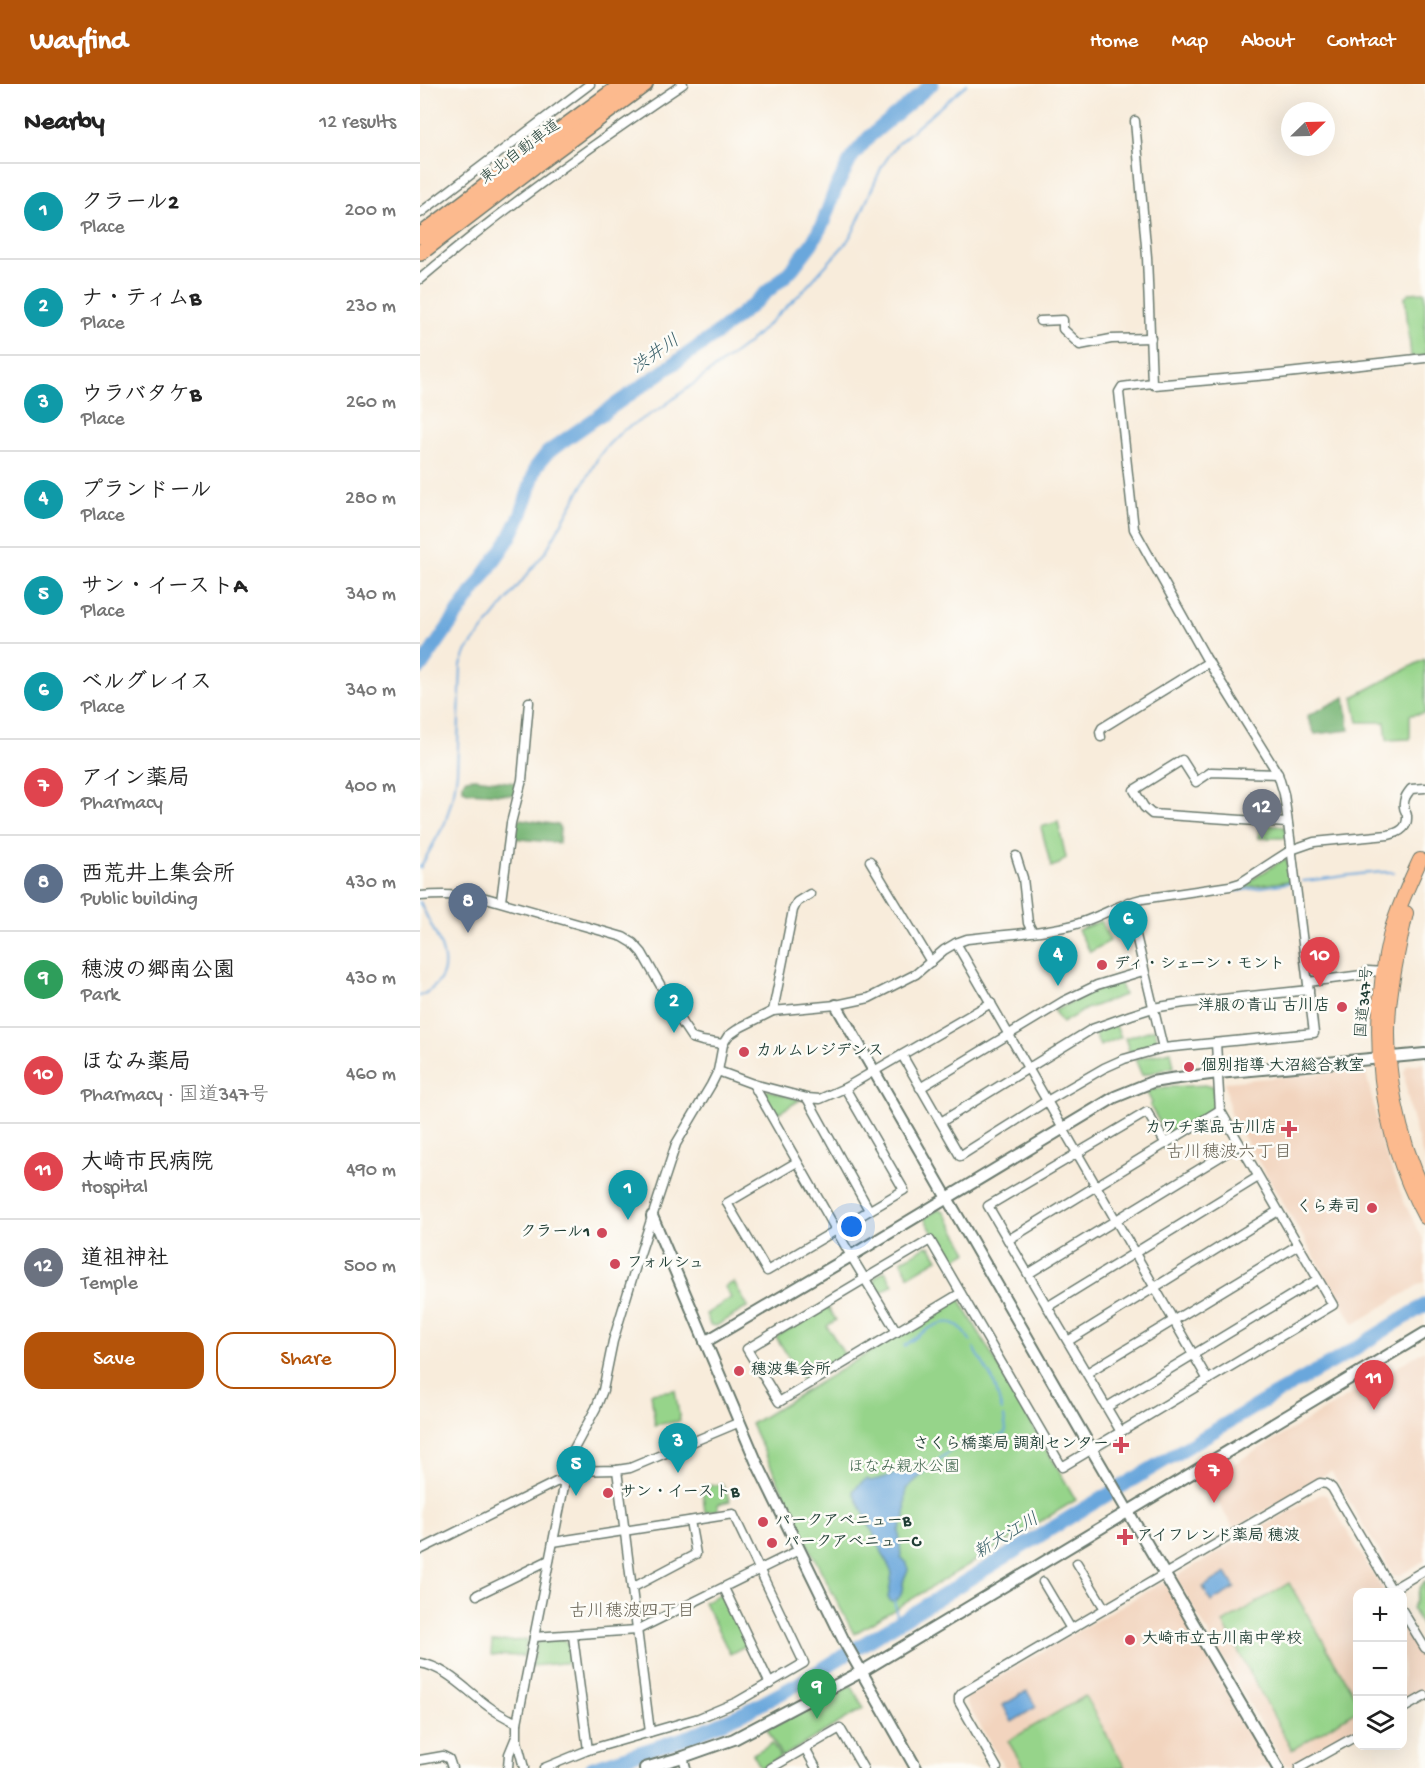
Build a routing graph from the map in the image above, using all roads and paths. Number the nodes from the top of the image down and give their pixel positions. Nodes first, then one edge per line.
1 (590, 84) edge
2 (623, 84) edge
3 (645, 84) edge
4 (683, 84) edge
5 (1135, 121) dead end
6 (420, 213) edge
7 (420, 236) edge
8 (420, 253) edge
9 (420, 279) edge
10 (1040, 321) dead end
11 (1151, 338) junction
12 (1425, 358) edge
13 (1152, 383) junction
14 (1209, 662) junction
15 (529, 702) dead end
16 (1101, 736) dead end
17 (1278, 774) junction
18 (1425, 788) edge
19 (1287, 823) junction
20 (1292, 850) junction
21 (1423, 854) edge
22 (1016, 855) dead end
23 (870, 861) dead end
24 (810, 894) dead end
25 (421, 896) edge
26 (501, 901) junction
27 (1128, 902) junction
28 (1032, 932) junction
29 (956, 943) junction
30 (931, 962) junction
31 (1143, 971) junction
32 (1384, 972) junction
33 (1309, 986) junction
34 (991, 1004) junction
35 (836, 1005) junction
36 (1154, 1008) junction
37 (773, 1011) junction
38 (1008, 1034) junction
39 (1216, 1043) junction
40 (723, 1044) junction
41 (1163, 1048) junction
42 (902, 1054) junction
43 (1425, 1054) edge
44 (1384, 1058) junction
45 (1028, 1068) junction
46 (718, 1071) junction
47 (873, 1071) junction
48 (1218, 1073) junction
49 (753, 1084) junction
50 (845, 1088) junction
51 (920, 1088) junction
52 (807, 1098) junction
53 (1047, 1101) junction
54 (1220, 1110) junction
55 (941, 1122) junction
56 (1063, 1128) junction
57 (1166, 1144) junction
58 (1239, 1145) junction
59 (1077, 1154) junction
60 (797, 1162) junction
61 (1258, 1177) junction
62 (1096, 1186) junction
63 (1425, 1194) edge
64 (946, 1199) junction
65 (869, 1210) junction
66 (1278, 1211) junction
67 (652, 1216) junction
68 (1425, 1217) edge
69 (1116, 1220) junction
70 (836, 1230) junction
71 (1008, 1240) junction
72 (1298, 1245) junction
73 (1134, 1253) junction
74 (851, 1256) junction
75 (1028, 1274) junction
76 (865, 1278) junction
77 (1318, 1279) junction
78 (1155, 1288) junction
79 (961, 1293) junction
80 (1047, 1307) junction
81 (1173, 1321) junction
82 (897, 1332) junction
83 (1425, 1334) edge
84 (1068, 1341) junction
85 (705, 1342) junction
86 (1193, 1355) junction
87 (1087, 1373) junction
88 (1208, 1380) junction
89 (1107, 1407) junction
90 (740, 1422) junction
91 (1121, 1432) junction
92 (1092, 1450) junction
93 (617, 1470) junction
94 (567, 1471) junction
95 (565, 1480) junction
96 (1129, 1511) junction
97 (690, 1521) junction
98 (625, 1531) junction
99 (553, 1542) junction
100 (420, 1550) edge
101 (799, 1550) junction
102 (549, 1560) junction
103 (1077, 1563) dead end
104 (759, 1570) junction
105 (1425, 1570) edge
106 (1165, 1574) junction
107 (1043, 1582) dead end
108 (632, 1588) junction
109 (724, 1588) junction
110 (1390, 1588) edge
111 (1397, 1588) edge
112 (477, 1595) dead end
113 (1105, 1609) junction
114 (1407, 1618) edge
115 (1071, 1629) junction
116 (638, 1630) junction
117 (573, 1636) junction
118 (534, 1637) junction
119 (1425, 1648) edge
120 (420, 1663) edge
121 (861, 1672) junction
122 (770, 1684) junction
123 (1425, 1696) edge
124 (1407, 1706) edge
125 (517, 1723) junction
126 (650, 1732) junction
127 (517, 1734) junction
128 (1353, 1738) edge
129 (805, 1748) junction
130 (588, 1750) junction
131 (420, 1760) edge
132 (685, 1763) edge
133 (452, 1768) edge
134 (508, 1768) edge
135 (524, 1768) edge
136 (544, 1768) edge
137 (645, 1768) edge
138 (771, 1768) edge
139 (816, 1768) edge
140 (863, 1768) edge
141 (915, 1768) edge
142 (997, 1768) edge
143 (1278, 1768) edge
144 (1299, 1768) edge

1 - 6 street
2 - 7 highway, 東北自動車道
3 - 8 highway, 東北自動車道
4 - 9 street
5 - 11 street
10 - 11 street
11 - 13 street
12 - 13 street
13 - 14 street
14 - 16 street
14 - 17 street
15 - 26 street
17 - 19 street
17 - 19 street
18 - 20 street
19 - 20 street
20 - 27 street
20 - 33 street
21 - 32 highway, 国道347号
21 - 44 highway, 国道347号
22 - 28 street
23 - 30 street
24 - 37 street
25 - 26 street
26 - 40 street
27 - 28 street
27 - 31 street
28 - 29 street
29 - 30 street
29 - 34 street
30 - 35 street
31 - 36 street
31 - 38 street
32 - 33 street
32 - 44 highway, 国道347号
33 - 36 street
33 - 39 street
34 - 38 street
34 - 42 street
35 - 37 street
35 - 47 street
36 - 41 street
36 - 45 street
37 - 40 street
38 - 45 street
38 - 51 street
39 - 41 street
39 - 48 street
40 - 46 street
41 - 53 street
42 - 47 street
42 - 51 street
43 - 44 street
44 - 48 street
44 - 63 highway, 国道347号
44 - 68 highway, 国道347号
45 - 53 street
45 - 55 street
46 - 49 street
46 - 67 street
47 - 50 street
47 - 64 street
48 - 54 street
48 - 56 street
49 - 52 street
49 - 60 street
50 - 52 street
50 - 65 street
51 - 55 street
52 - 65 street
53 - 55 street
53 - 56 street
54 - 57 street
54 - 58 street
56 - 59 street
56 - 64 street
57 - 59 street
57 - 62 street
58 - 61 street
58 - 69 street
59 - 62 street
59 - 71 street
60 - 70 street
60 - 70 street
61 - 66 street
61 - 73 street
62 - 69 street
62 - 71 street
64 - 74 street
64 - 92 street
65 - 70 street
66 - 72 street
66 - 78 street
67 - 85 street
67 - 94 street
69 - 73 street
69 - 75 street
70 - 74 street
71 - 75 street
72 - 77 street
72 - 81 street
73 - 78 street
73 - 80 street
74 - 76 street
74 - 85 street
75 - 80 street
76 - 79 street
76 - 82 street
76 - 82 street
77 - 86 street
77 - 88 street
78 - 81 street
78 - 84 street
79 - 82 street
79 - 92 street
80 - 84 street
81 - 86 street
81 - 87 street
83 - 96 street
84 - 87 street
85 - 90 street
86 - 88 street
86 - 89 street
87 - 89 street
88 - 91 street
89 - 91 street
90 - 93 street
90 - 101 street
91 - 92 street
92 - 96 street
93 - 94 street
93 - 98 street
94 - 95 street
95 - 99 street
95 - 100 street
96 - 106 street
96 - 121 street
97 - 98 street
97 - 104 street
97 - 108 street
98 - 99 street
98 - 108 street
99 - 102 street
101 - 104 street
101 - 121 street
102 - 112 street
102 - 118 street
103 - 113 street
104 - 109 street
104 - 122 street
105 - 111 street
106 - 110 street
106 - 113 street
106 - 143 street
107 - 115 street
108 - 116 street
109 - 116 street
109 - 122 street
113 - 115 street
114 - 119 street
115 - 142 street
116 - 117 street
116 - 126 street
117 - 118 street
117 - 130 street
118 - 125 street
120 - 125 street
121 - 132 street
121 - 141 street
122 - 126 street
123 - 124 street
125 - 127 street
126 - 130 street
127 - 134 street
127 - 135 street
128 - 144 street
129 - 138 street
129 - 139 street
129 - 140 street
130 - 136 street
131 - 133 street
132 - 137 street

